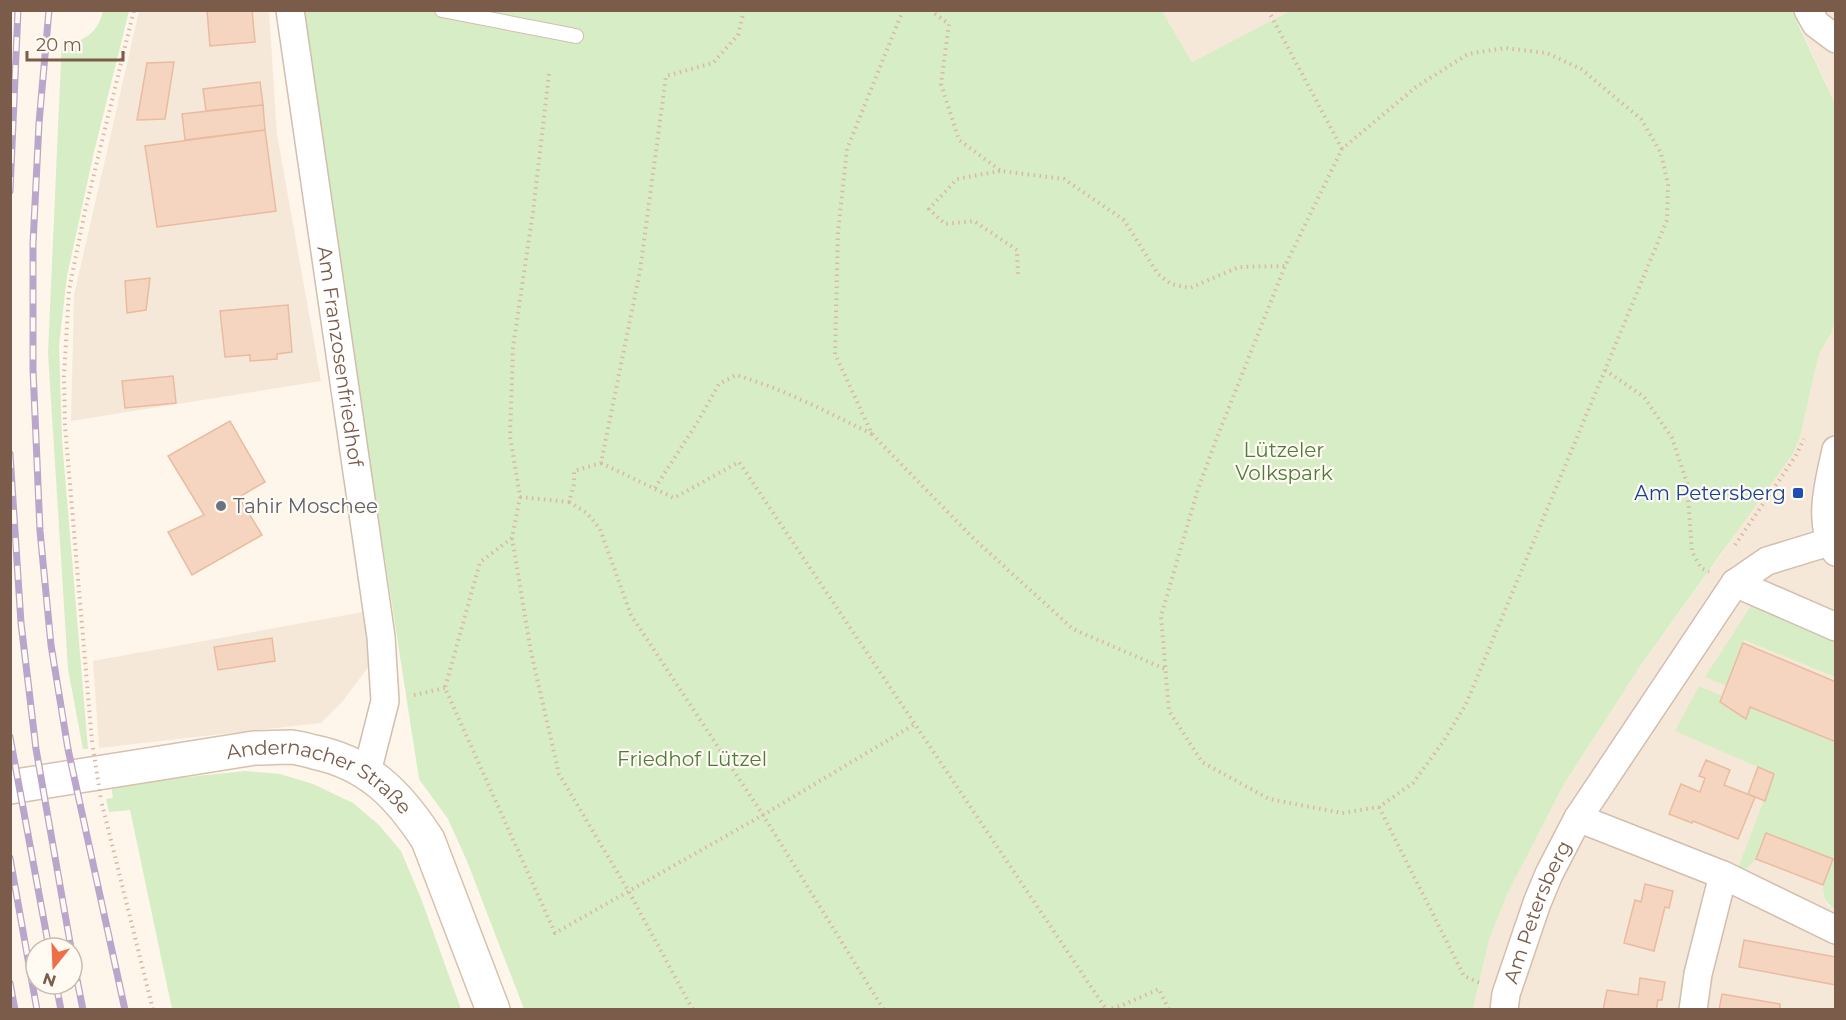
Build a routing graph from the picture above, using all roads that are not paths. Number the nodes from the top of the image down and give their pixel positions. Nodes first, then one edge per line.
1 (290, 10) edge
2 (442, 10) edge
3 (1808, 10) edge
4 (576, 36) dead end
5 (1836, 39) edge
6 (1836, 450) edge
7 (1832, 547) edge
8 (1734, 583) junction
9 (1836, 627) edge
10 (367, 772) junction
11 (10, 787) edge
12 (1578, 818) junction
13 (1723, 875) junction
14 (1836, 930) edge
15 (1505, 1002) edge
16 (494, 1010) edge
17 (1693, 1010) edge

1 - 10 street, Am Franzosenfriedhof
2 - 4 lane
3 - 5 street
6 - 7 street
7 - 8 street, Am Petersberg
8 - 9 street
8 - 12 street, Am Petersberg
10 - 11 main road, Andernacher Straße
10 - 16 main road, Andernacher Straße
12 - 13 street, Am Petersberg
12 - 15 street, Am Petersberg
13 - 14 street, Am Petersberg
13 - 17 street

